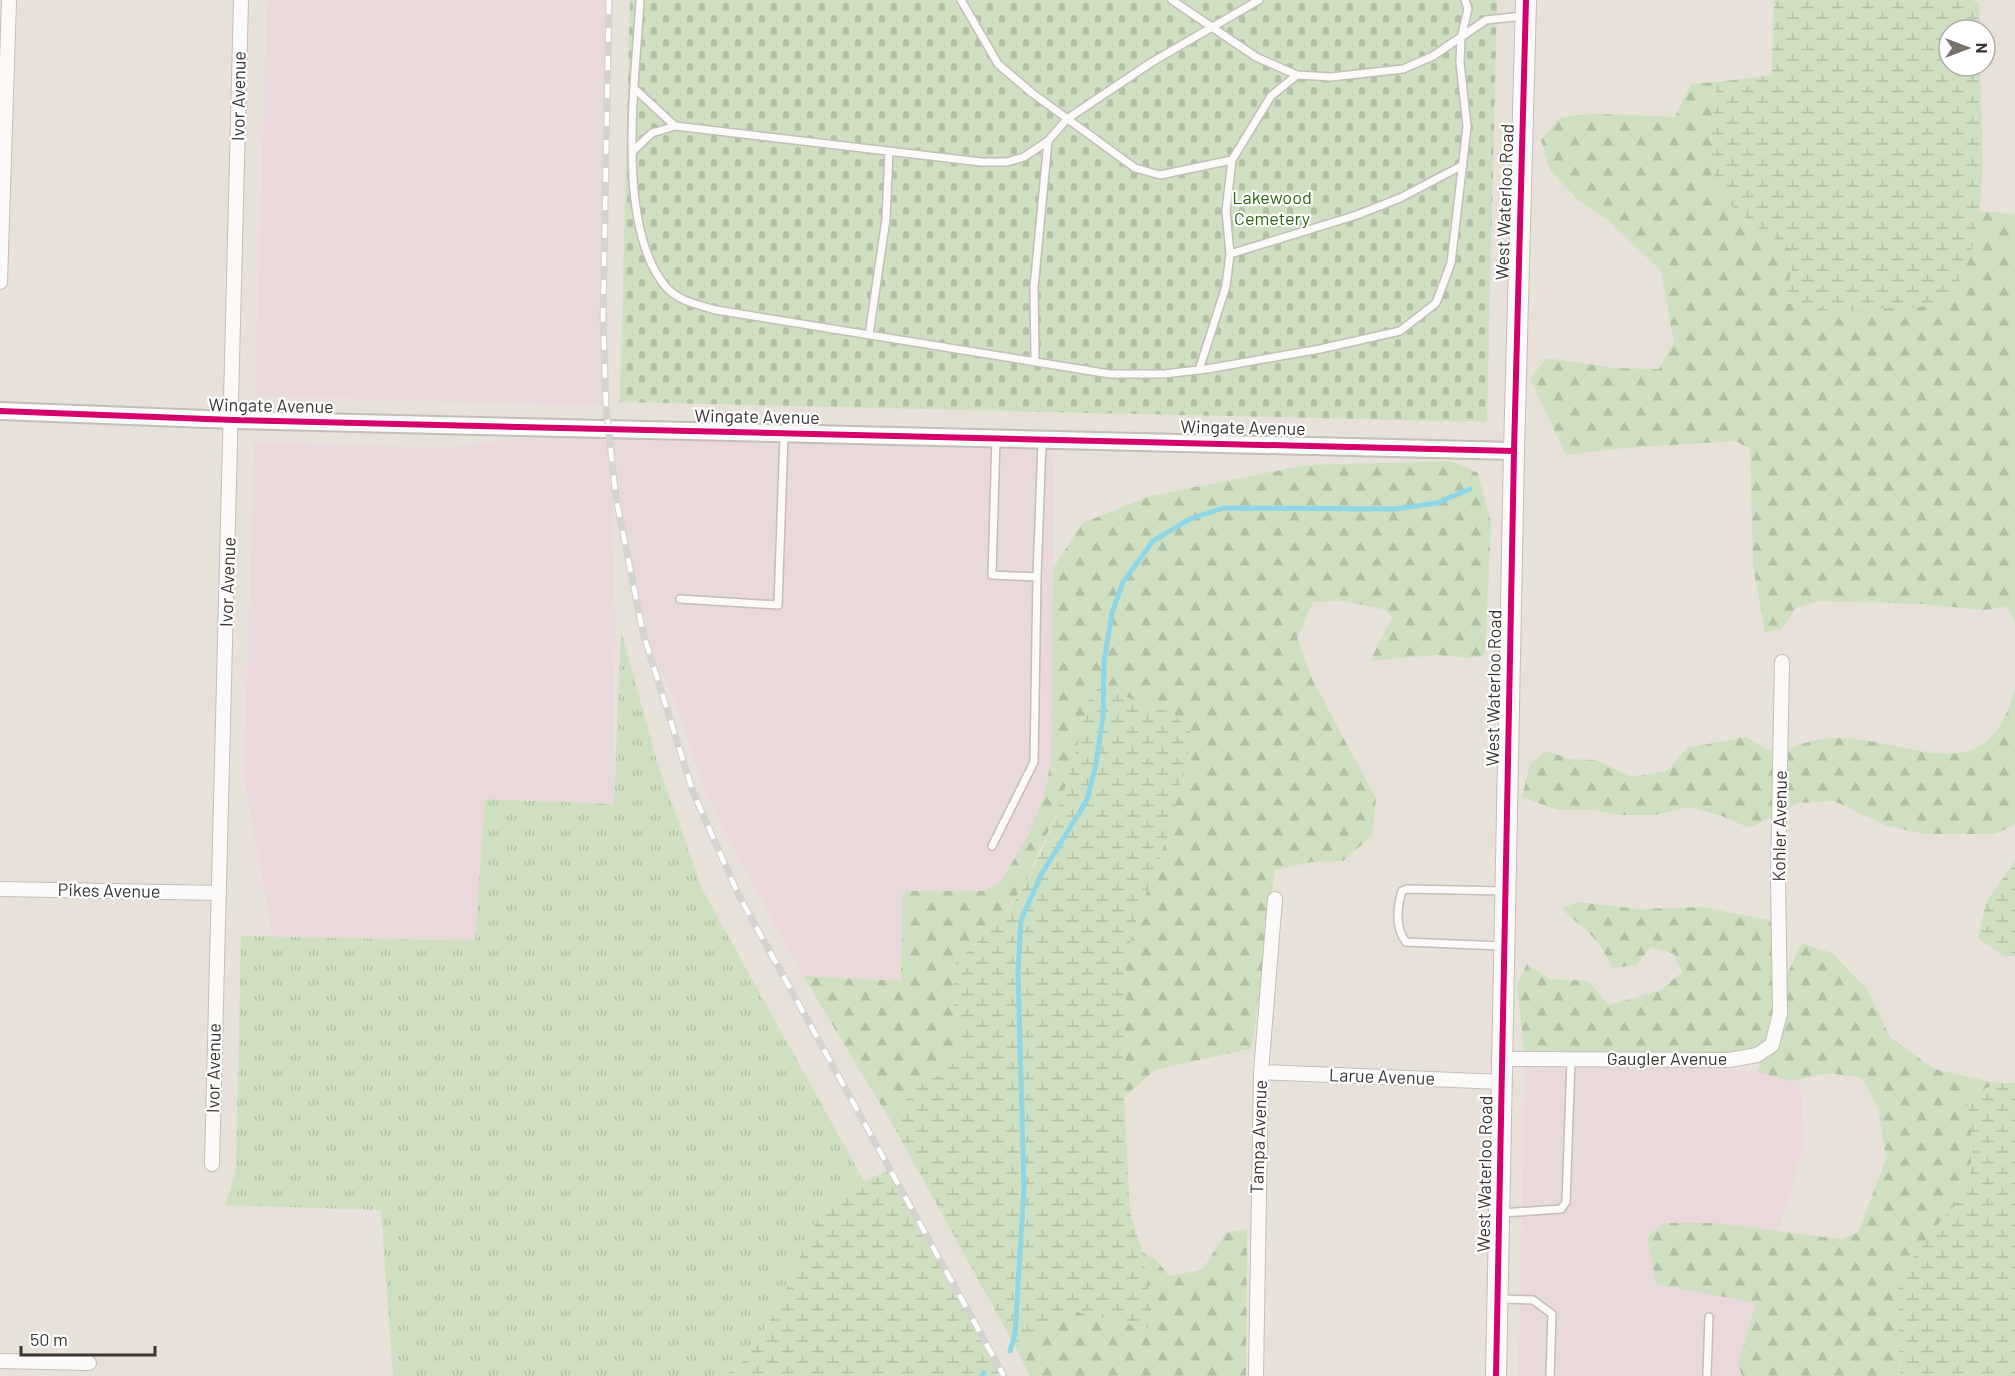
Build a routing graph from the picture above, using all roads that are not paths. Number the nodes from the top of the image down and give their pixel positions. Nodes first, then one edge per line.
1 (9, 0) edge
2 (241, 0) edge
3 (640, 0) edge
4 (961, 0) edge
5 (1172, 0) edge
6 (1259, 0) edge
7 (1465, 0) edge
8 (1525, 8) edge
9 (1213, 27) junction
10 (1461, 38) junction
11 (1297, 75) junction
12 (636, 90) junction
13 (1067, 119) junction
14 (675, 126) junction
15 (1048, 141) junction
16 (633, 151) junction
17 (889, 151) junction
18 (1232, 160) junction
19 (1463, 165) junction
20 (1230, 254) junction
21 (0, 282) edge
22 (869, 335) junction
23 (1035, 362) junction
24 (1199, 370) junction
25 (0, 411) edge
26 (232, 420) junction
27 (784, 432) junction
28 (996, 437) junction
29 (1042, 438) junction
30 (1514, 451) junction
31 (1037, 577) junction
32 (680, 599) dead end
33 (1782, 662) dead end
34 (992, 846) dead end
35 (0, 889) edge
36 (1506, 891) junction
37 (219, 893) junction
38 (1275, 899) dead end
39 (1505, 946) junction
40 (1780, 991) joint
41 (1503, 1059) junction
42 (1571, 1060) junction
43 (1262, 1072) junction
44 (1502, 1082) junction
45 (212, 1164) dead end
46 (1499, 1213) junction
47 (1498, 1299) junction
48 (1709, 1317) dead end
49 (0, 1361) edge
50 (89, 1363) dead end
51 (1256, 1376) edge
52 (1496, 1376) edge
53 (1550, 1376) edge
54 (1707, 1376) edge

1 - 21 street
2 - 26 street, Ivor Avenue
3 - 12 lane
4 - 13 lane
5 - 9 lane
6 - 9 lane
7 - 10 lane
8 - 10 lane
8 - 30 main road, West Waterloo Road
9 - 11 lane
9 - 13 lane
10 - 11 lane
10 - 19 lane
11 - 18 lane
12 - 14 lane
12 - 16 lane
13 - 15 lane
13 - 18 lane
14 - 16 lane
14 - 17 lane
15 - 17 lane
15 - 23 lane
16 - 22 lane
17 - 22 lane
18 - 20 lane
19 - 20 lane
19 - 24 lane
20 - 24 lane
22 - 23 lane
23 - 24 lane
25 - 26 street, Wingate Avenue
26 - 27 street, Wingate Avenue
26 - 37 street, Ivor Avenue
27 - 28 street, Wingate Avenue
27 - 32 lane
28 - 29 street, Wingate Avenue
28 - 31 lane
29 - 30 street, Wingate Avenue
29 - 31 lane
30 - 36 main road, West Waterloo Road
31 - 34 lane
33 - 40 street, Kohler Avenue
35 - 37 street, Pikes Avenue
36 - 39 main road, West Waterloo Road
36 - 39 lane
37 - 45 street, Ivor Avenue
38 - 43 street, Tampa Avenue
39 - 41 main road, West Waterloo Road
40 - 42 street, Gaugler Avenue
41 - 42 street, Gaugler Avenue
41 - 44 main road, West Waterloo Road
42 - 46 lane
43 - 44 street, Larue Avenue
43 - 51 street, Tampa Avenue
44 - 46 main road, West Waterloo Road
46 - 47 main road, West Waterloo Road
47 - 52 main road, West Waterloo Road
47 - 53 lane
48 - 54 lane
49 - 50 street

